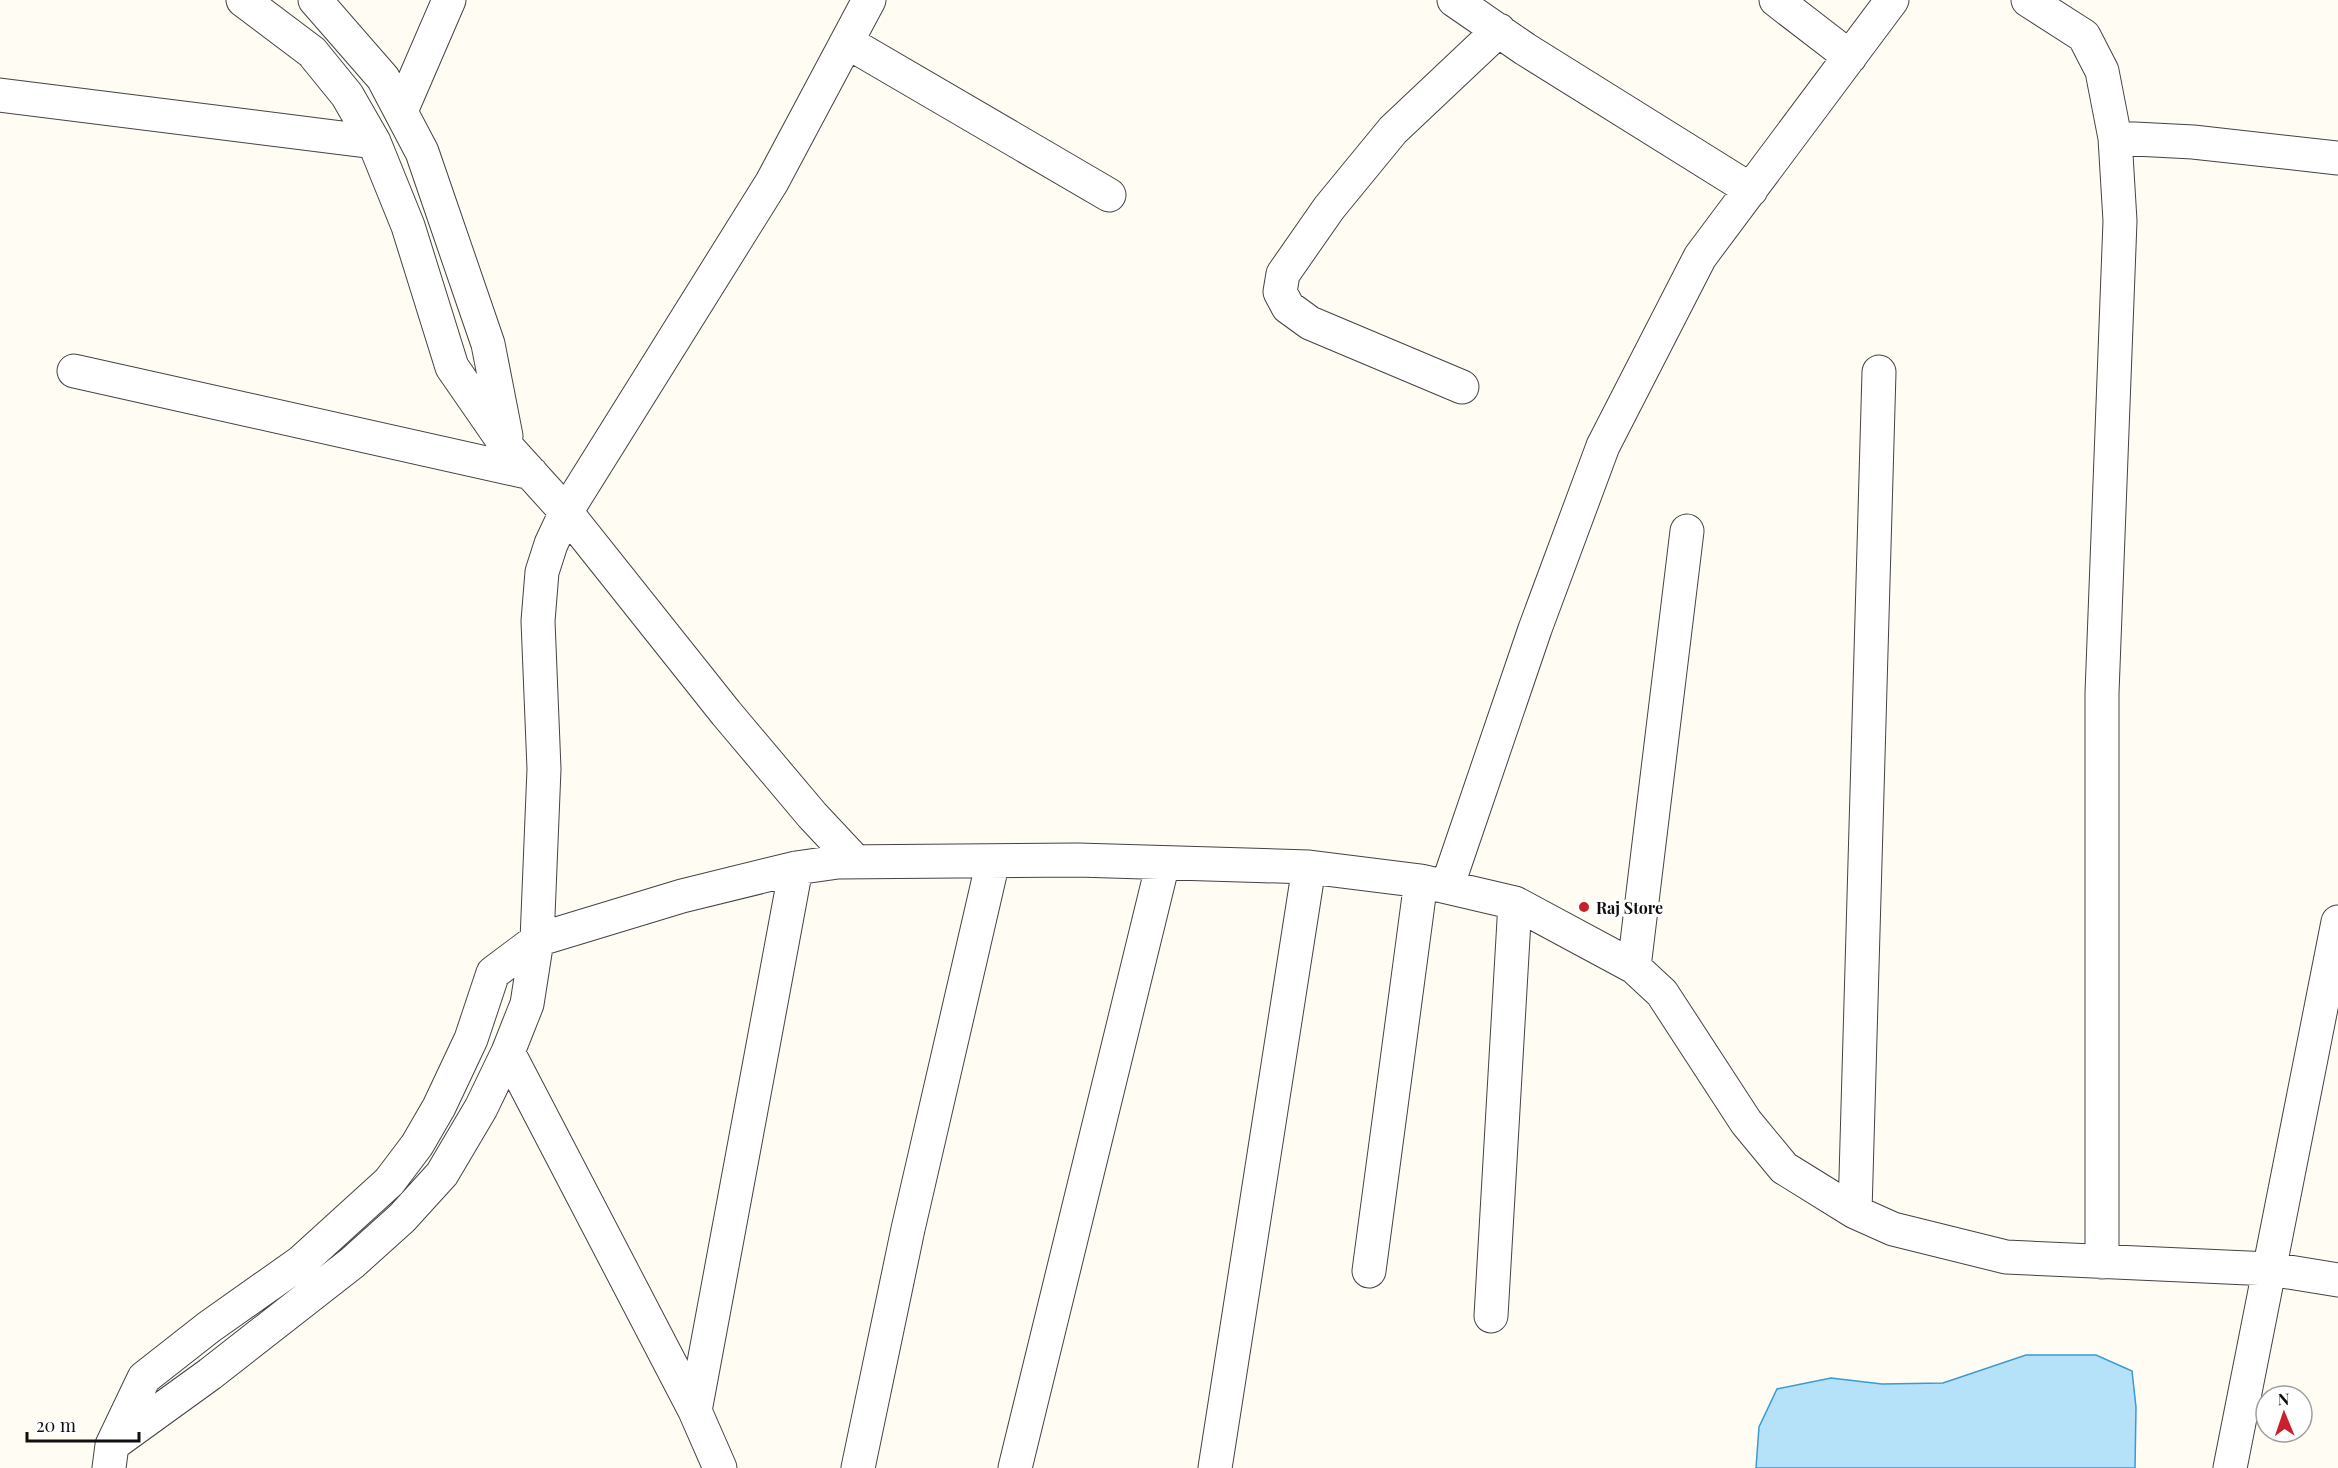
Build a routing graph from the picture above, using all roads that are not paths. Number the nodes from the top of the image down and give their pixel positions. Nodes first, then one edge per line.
1 (243, 0) edge
2 (315, 0) edge
3 (449, 0) edge
4 (869, 0) edge
5 (1454, 0) edge
6 (1776, 0) edge
7 (1892, 0) edge
8 (2040, 4) edge
9 (1498, 30) junction
10 (847, 42) junction
11 (1850, 57) junction
12 (0, 95) edge
13 (400, 111) junction
14 (2115, 138) junction
15 (374, 142) junction
16 (2338, 158) edge
17 (1751, 190) junction
18 (1109, 195) dead end
19 (74, 371) dead end
20 (1879, 372) dead end
21 (1462, 387) dead end
22 (508, 448) junction
23 (531, 473) junction
24 (566, 512) junction
25 (1687, 531) dead end
26 (993, 861) junction
27 (856, 862) junction
28 (1163, 863) junction
29 (1309, 867) junction
30 (796, 868) junction
31 (1434, 884) junction
32 (1515, 903) junction
33 (2338, 922) edge
34 (537, 940) junction
35 (1634, 967) junction
36 (508, 1052) junction
37 (1855, 1212) junction
38 (2102, 1262) junction
39 (2270, 1269) junction
40 (1369, 1271) dead end
41 (2338, 1280) edge
42 (1491, 1316) dead end
43 (695, 1411) junction
44 (110, 1456) edge
45 (720, 1468) edge
46 (858, 1468) edge
47 (1015, 1468) edge
48 (1215, 1468) edge
49 (2230, 1468) edge

1 - 15 street
2 - 13 street
3 - 13 street
4 - 10 street
5 - 9 street
6 - 11 street
7 - 11 street
8 - 14 street
9 - 17 street
9 - 21 street
10 - 18 street
10 - 24 street
11 - 17 street
12 - 15 street
13 - 22 street
14 - 16 street
14 - 38 street
15 - 22 street
17 - 31 street
19 - 23 street
20 - 37 street
22 - 23 street
23 - 24 street
24 - 27 street
24 - 34 street
25 - 35 street
26 - 27 street
26 - 28 street
26 - 46 street
27 - 30 street
28 - 29 street
28 - 47 street
29 - 31 street
29 - 48 street
30 - 34 street
30 - 43 street
31 - 32 street
31 - 40 street
32 - 35 street
32 - 42 street
33 - 39 street
34 - 36 street
34 - 44 street
35 - 37 street
36 - 43 street
36 - 44 street
37 - 38 street
38 - 39 street
39 - 41 street
39 - 49 street
43 - 45 street

